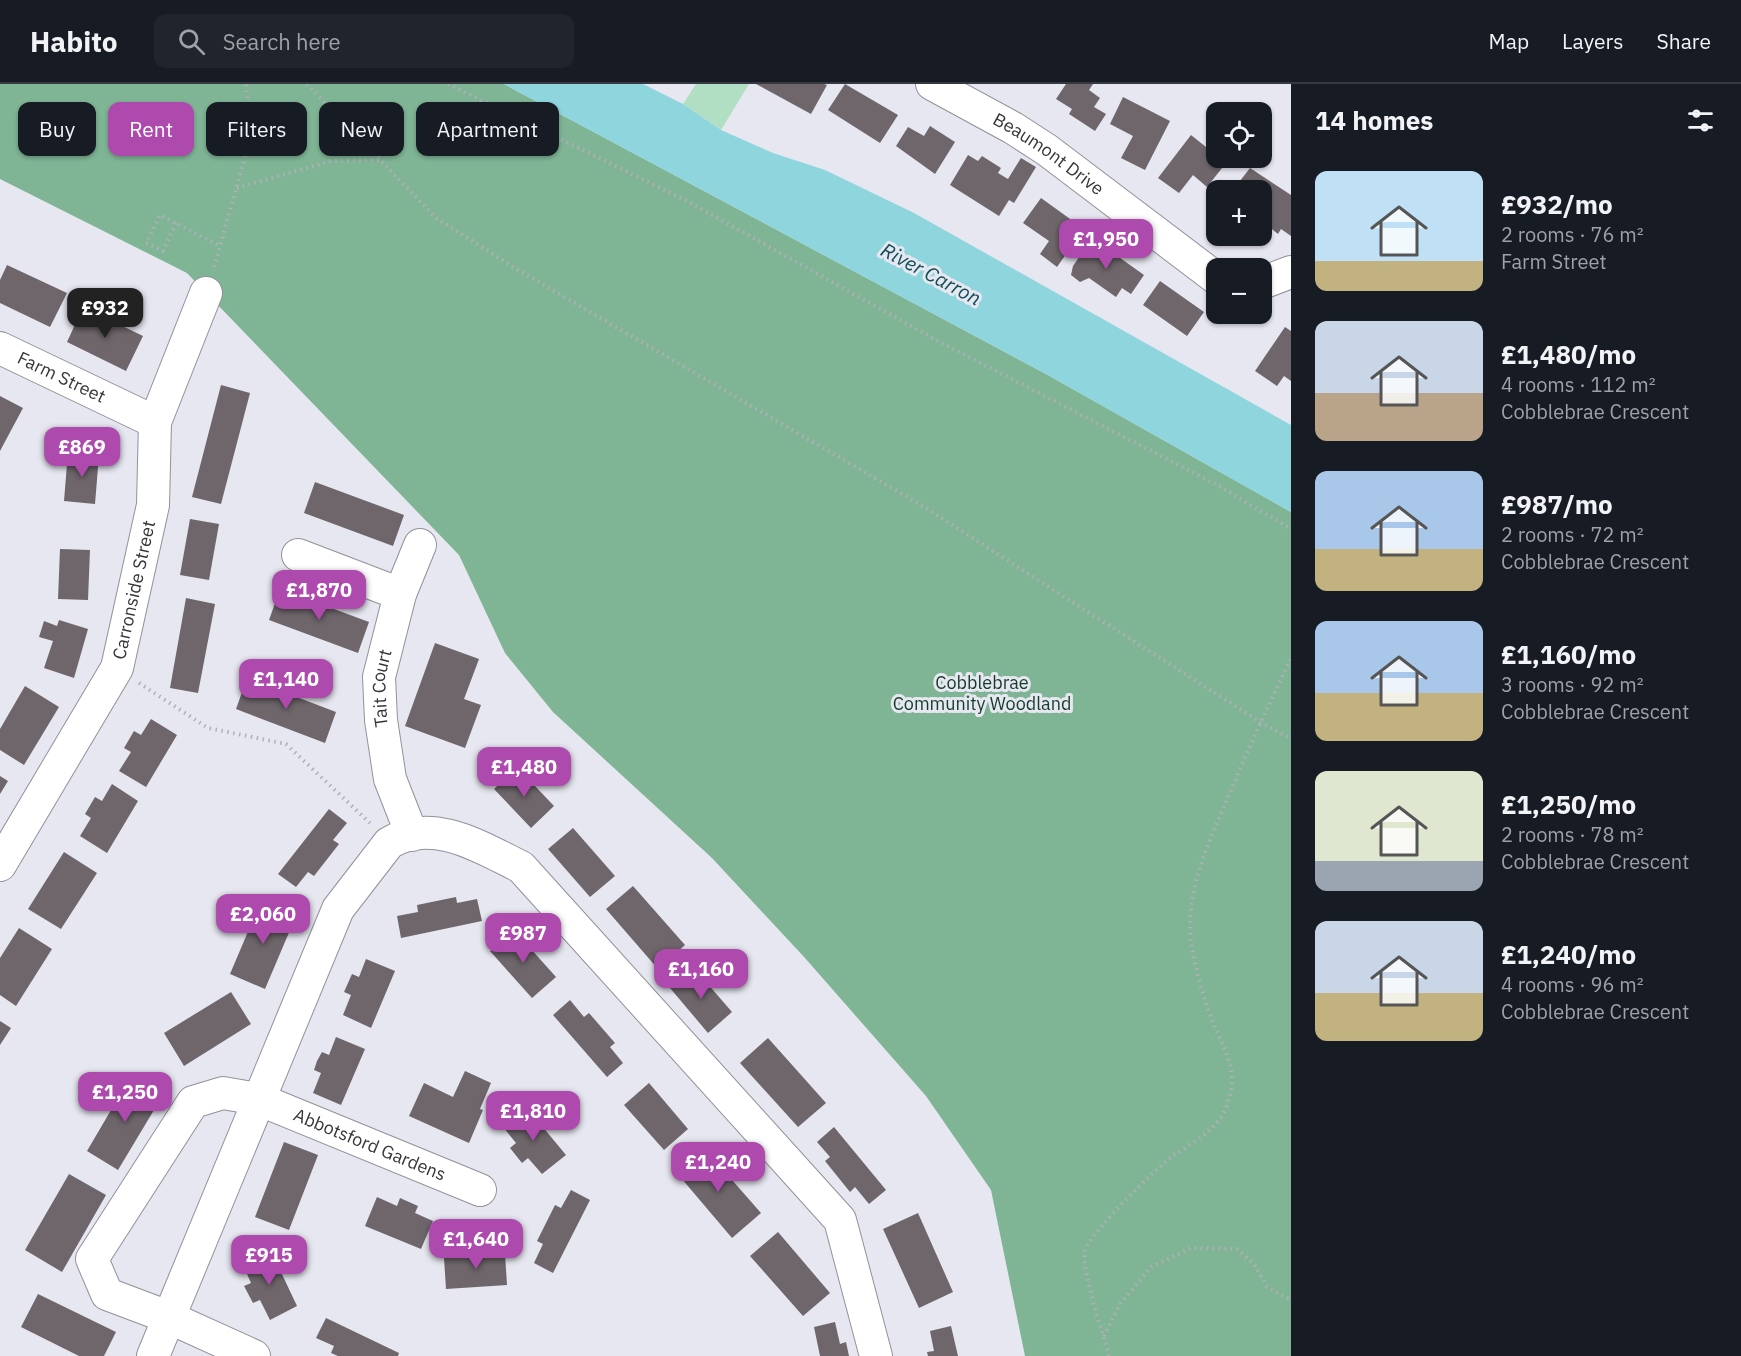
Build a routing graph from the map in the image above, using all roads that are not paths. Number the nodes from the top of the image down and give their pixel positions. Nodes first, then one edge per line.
1 (932, 84) edge
2 (1206, 270) edge
3 (1291, 272) edge
4 (1272, 279) edge
5 (206, 293) road end
6 (0, 348) edge
7 (155, 422) junction
8 (420, 545) dead end
9 (298, 555) dead end
10 (399, 594) junction
11 (401, 839) junction
12 (0, 865) edge
13 (258, 1099) junction
14 (480, 1190) dead end
15 (168, 1317) junction
16 (153, 1356) edge
17 (254, 1356) edge
18 (876, 1356) edge

1 - 2 street, Beaumont Drive
3 - 4 street
5 - 7 street, Carronside Street
6 - 7 street, Farm Street
7 - 12 street, Carronside Street
8 - 10 street, Tait Court
9 - 10 street
10 - 11 street, Tait Court
11 - 13 street
11 - 18 street
13 - 14 street, Abbotsford Gardens
13 - 15 street
13 - 15 street, Abbotsford Gardens
15 - 16 street
15 - 17 street

